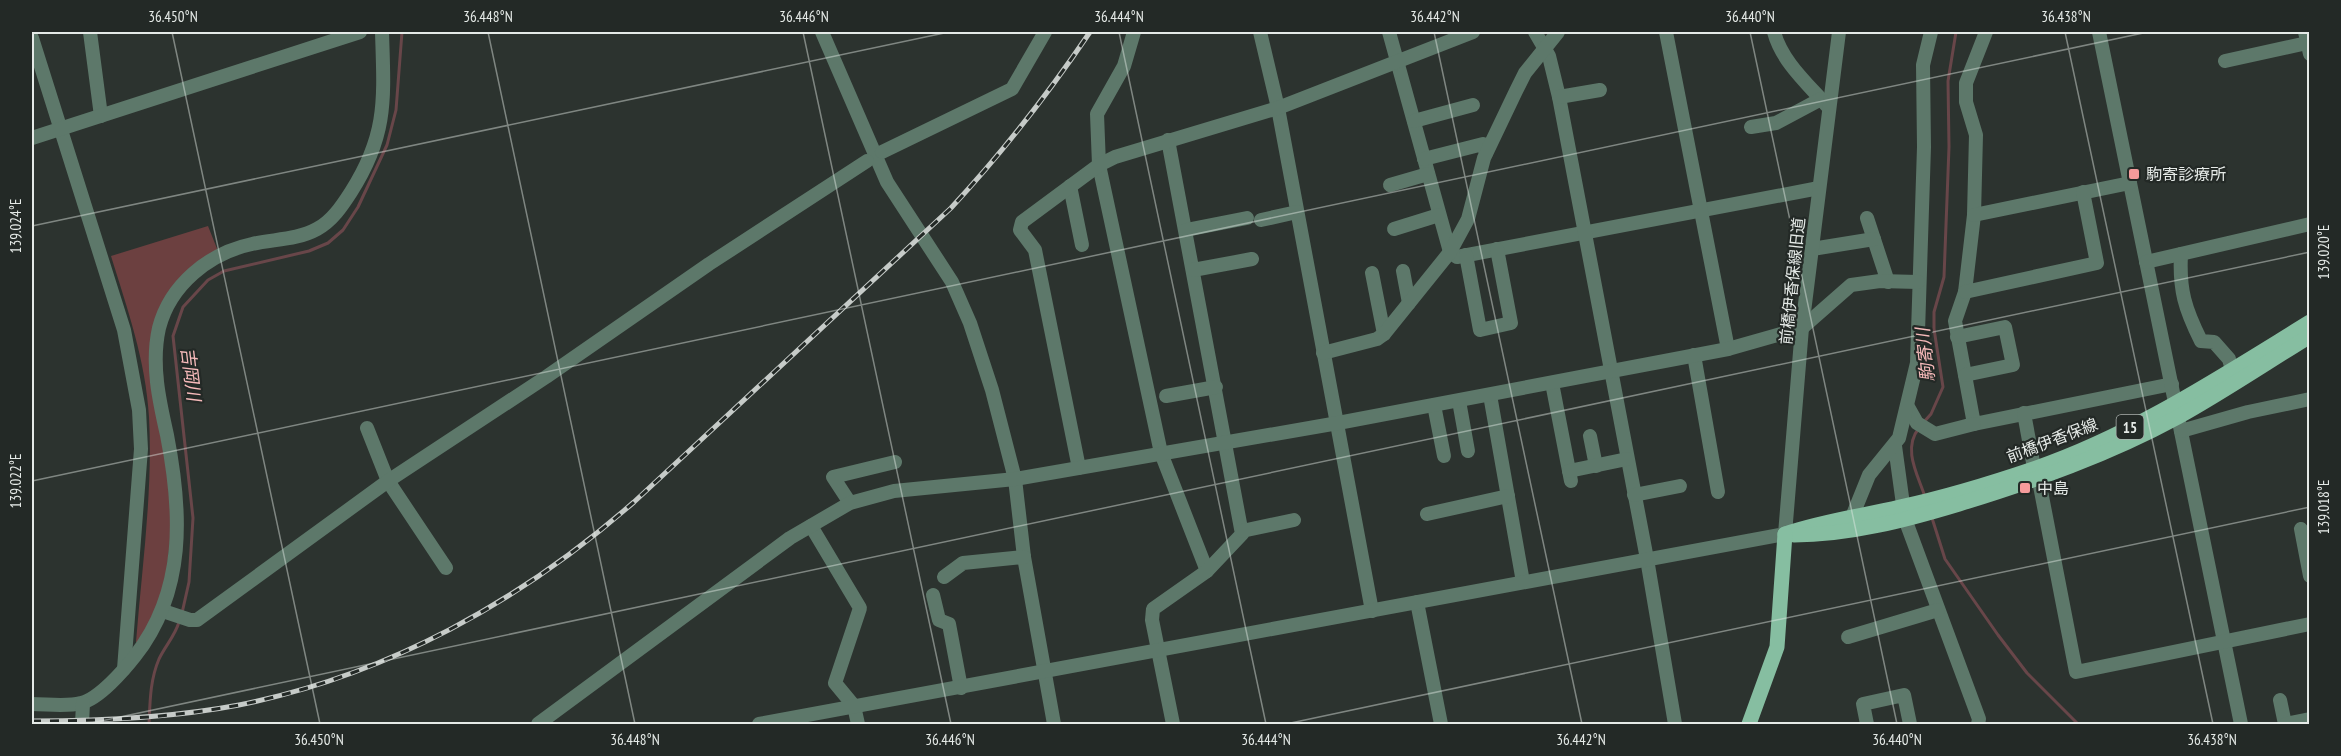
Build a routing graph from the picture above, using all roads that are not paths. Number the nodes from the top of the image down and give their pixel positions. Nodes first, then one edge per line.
1 (90, 32) edge
2 (360, 32) edge
3 (382, 32) edge
4 (822, 32) edge
5 (1045, 32) edge
6 (1134, 32) edge
7 (1260, 32) edge
8 (1389, 32) edge
9 (1473, 32) edge
10 (1535, 32) edge
11 (1558, 32) edge
12 (1666, 32) edge
13 (1774, 32) edge
14 (1839, 32) edge
15 (1931, 32) edge
16 (1986, 32) edge
17 (2099, 32) edge
18 (32, 38) edge
19 (2307, 43) edge
20 (1546, 47) junction
21 (1397, 61) junction
22 (2225, 61) dead end
23 (1600, 90) dead end
24 (1558, 97) junction
25 (1825, 103) junction
26 (1473, 105) dead end
27 (1278, 108) junction
28 (101, 116) junction
29 (1414, 121) junction
30 (1751, 127) dead end
31 (61, 129) junction
32 (32, 138) edge
33 (1168, 140) junction
34 (882, 152) dead end
35 (1486, 153) junction
36 (1424, 159) junction
37 (867, 161) dead end
38 (1099, 165) junction
39 (1428, 174) junction
40 (2130, 183) junction
41 (1390, 185) dead end
42 (1070, 186) junction
43 (1819, 188) junction
44 (2083, 192) junction
45 (1699, 210) junction
46 (1297, 212) junction
47 (1439, 214) junction
48 (1974, 215) junction
49 (1867, 218) dead end
50 (2310, 224) edge
51 (1394, 228) dead end
52 (1186, 230) junction
53 (1583, 232) junction
54 (1874, 239) junction
55 (1082, 245) dead end
56 (1497, 249) junction
57 (1812, 249) junction
58 (1449, 252) junction
59 (2181, 254) junction
60 (1466, 255) junction
61 (1252, 259) dead end
62 (2146, 262) junction
63 (1193, 270) junction
64 (1403, 271) dead end
65 (1372, 273) dead end
66 (1888, 282) junction
67 (1918, 282) junction
68 (1965, 292) junction
69 (1409, 303) junction
70 (2310, 322) edge
71 (1802, 328) junction
72 (1384, 334) junction
73 (2310, 336) edge
74 (1958, 337) junction
75 (1728, 349) junction
76 (1323, 353) junction
77 (1694, 356) junction
78 (2232, 370) junction
79 (1610, 372) junction
80 (1965, 375) junction
81 (1552, 383) junction
82 (2172, 384) junction
83 (1216, 387) junction
84 (1490, 395) junction
85 (1166, 396) dead end
86 (2310, 399) edge
87 (1459, 401) junction
88 (1434, 405) junction
89 (1908, 407) junction
90 (2024, 413) junction
91 (2177, 418) junction
92 (1338, 423) junction
93 (1974, 424) junction
94 (367, 428) dead end
95 (1590, 436) dead end
96 (1226, 441) junction
97 (1894, 446) junction
98 (1468, 451) dead end
99 (1161, 453) junction
100 (1444, 456) dead end
101 (1627, 459) junction
102 (895, 462) dead end
103 (1596, 465) junction
104 (1079, 468) junction
105 (2034, 468) junction
106 (1015, 479) junction
107 (388, 481) junction
108 (1680, 486) dead end
109 (2040, 486) dead end
110 (1718, 492) dead end
111 (1634, 495) junction
112 (1508, 496) junction
113 (850, 503) junction
114 (1929, 506) junction
115 (1904, 513) junction
116 (1427, 514) dead end
117 (1852, 517) junction
118 (1294, 520) dead end
119 (811, 526) junction
120 (1242, 531) junction
121 (2304, 532) edge
122 (1785, 534) junction
123 (1024, 557) junction
124 (2308, 558) edge
125 (1647, 559) junction
126 (446, 567) dead end
127 (1207, 571) junction
128 (2310, 576) edge
129 (944, 577) dead end
130 (1522, 582) junction
131 (933, 595) dead end
132 (1417, 602) junction
133 (1938, 610) junction
134 (1372, 611) junction
135 (168, 613) junction
136 (2310, 624) edge
137 (1848, 637) dead end
138 (2224, 641) junction
139 (1159, 651) junction
140 (124, 669) junction
141 (1045, 673) junction
142 (961, 688) junction
143 (2280, 700) dead end
144 (32, 704) edge
145 (82, 704) junction
146 (854, 706) junction
147 (2310, 719) edge
148 (82, 724) edge
149 (538, 724) edge
150 (759, 724) edge
151 (858, 724) edge
152 (1054, 724) edge
153 (1173, 724) edge
154 (1441, 724) edge
155 (1675, 724) edge
156 (1749, 724) edge
157 (1867, 724) edge
158 (1910, 724) edge
159 (1978, 724) edge
160 (2241, 724) edge
161 (2285, 724) edge

1 - 28 street
2 - 28 street
3 - 135 street
4 - 106 street
5 - 34 street
6 - 38 street
7 - 27 street
8 - 21 street
9 - 21 street
10 - 20 street
11 - 20 street
12 - 45 street
13 - 25 street
14 - 25 street, 前橋伊香保線旧道
15 - 67 street
16 - 48 street
17 - 40 street
18 - 31 street
19 - 22 street
20 - 24 street
20 - 35 street
21 - 27 street
21 - 29 street
23 - 24 street
24 - 53 street
25 - 30 street
25 - 43 street, 前橋伊香保線旧道
26 - 29 street
27 - 33 street
27 - 46 street
28 - 31 street
29 - 36 street
31 - 32 street
31 - 140 street
33 - 38 street
33 - 52 street
35 - 36 street
35 - 58 street
36 - 39 street
37 - 107 street
38 - 42 street
38 - 99 street
39 - 41 street
39 - 47 street
40 - 44 street
40 - 62 street
42 - 55 street
42 - 104 street
43 - 45 street
43 - 57 street, 前橋伊香保線旧道
44 - 48 street
44 - 68 street
45 - 53 street
45 - 75 street
46 - 52 street
46 - 76 street
47 - 51 street
47 - 58 street
48 - 68 street
49 - 54 street
50 - 59 street
52 - 63 street
53 - 56 street
53 - 79 street
54 - 57 street
54 - 66 street
56 - 60 street
56 - 60 street
57 - 71 street, 前橋伊香保線旧道
58 - 60 street
58 - 69 street
59 - 62 street
59 - 78 street
61 - 63 street
62 - 82 street
63 - 83 street
64 - 69 street
65 - 72 street
66 - 67 street
66 - 71 street
67 - 89 street
68 - 74 street
69 - 72 street
70 - 78 main road, 前橋伊香保線 / 15
71 - 75 street
71 - 122 street, 前橋伊香保線旧道
72 - 76 street
73 - 91 main road, 前橋伊香保線 / 15
74 - 80 street
74 - 80 street
75 - 77 street
76 - 92 street
77 - 79 street
77 - 110 street
78 - 91 main road, 前橋伊香保線 / 15
79 - 81 street
79 - 101 street
80 - 93 street
81 - 84 street
81 - 103 street
82 - 90 street
82 - 91 street
83 - 85 street
83 - 96 street
84 - 87 street
84 - 112 street
86 - 91 street
87 - 88 street
87 - 98 street
88 - 92 street
88 - 100 street
89 - 93 street
89 - 97 street
90 - 93 street
90 - 105 street
91 - 105 main road, 前橋伊香保線 / 15
91 - 114 main road, 前橋伊香保線 / 15
91 - 138 street
92 - 96 street
92 - 134 street
94 - 107 street
95 - 103 street
96 - 99 street
96 - 120 street
97 - 115 street
97 - 117 street
99 - 104 street
99 - 127 street
101 - 103 street
101 - 111 street
102 - 113 street
104 - 106 street
105 - 114 main road, 前橋伊香保線 / 15
106 - 113 street
106 - 123 street
107 - 126 street
107 - 135 street
108 - 111 street
109 - 138 street
111 - 125 street
112 - 116 street
112 - 130 street
113 - 119 street
114 - 115 main road, 前橋伊香保線 / 15
115 - 117 main road, 前橋伊香保線 / 15
115 - 122 main road, 前橋伊香保線 / 15
115 - 133 street
117 - 122 main road, 前橋伊香保線 / 15
118 - 120 street
119 - 146 street
119 - 149 street
120 - 127 street
121 - 124 street
122 - 125 street
122 - 156 main road
123 - 129 street
123 - 141 street
124 - 128 street
125 - 130 street
125 - 155 street
127 - 139 street
130 - 132 street
131 - 142 street
132 - 134 street
132 - 154 street
133 - 137 street
133 - 159 street
134 - 139 street
135 - 140 street
136 - 138 street
138 - 160 street
139 - 141 street
139 - 153 street
140 - 145 street
141 - 142 street
141 - 152 street
142 - 146 street
143 - 161 street
144 - 145 street
145 - 148 street
146 - 150 street
146 - 151 street
147 - 161 street
157 - 158 street

